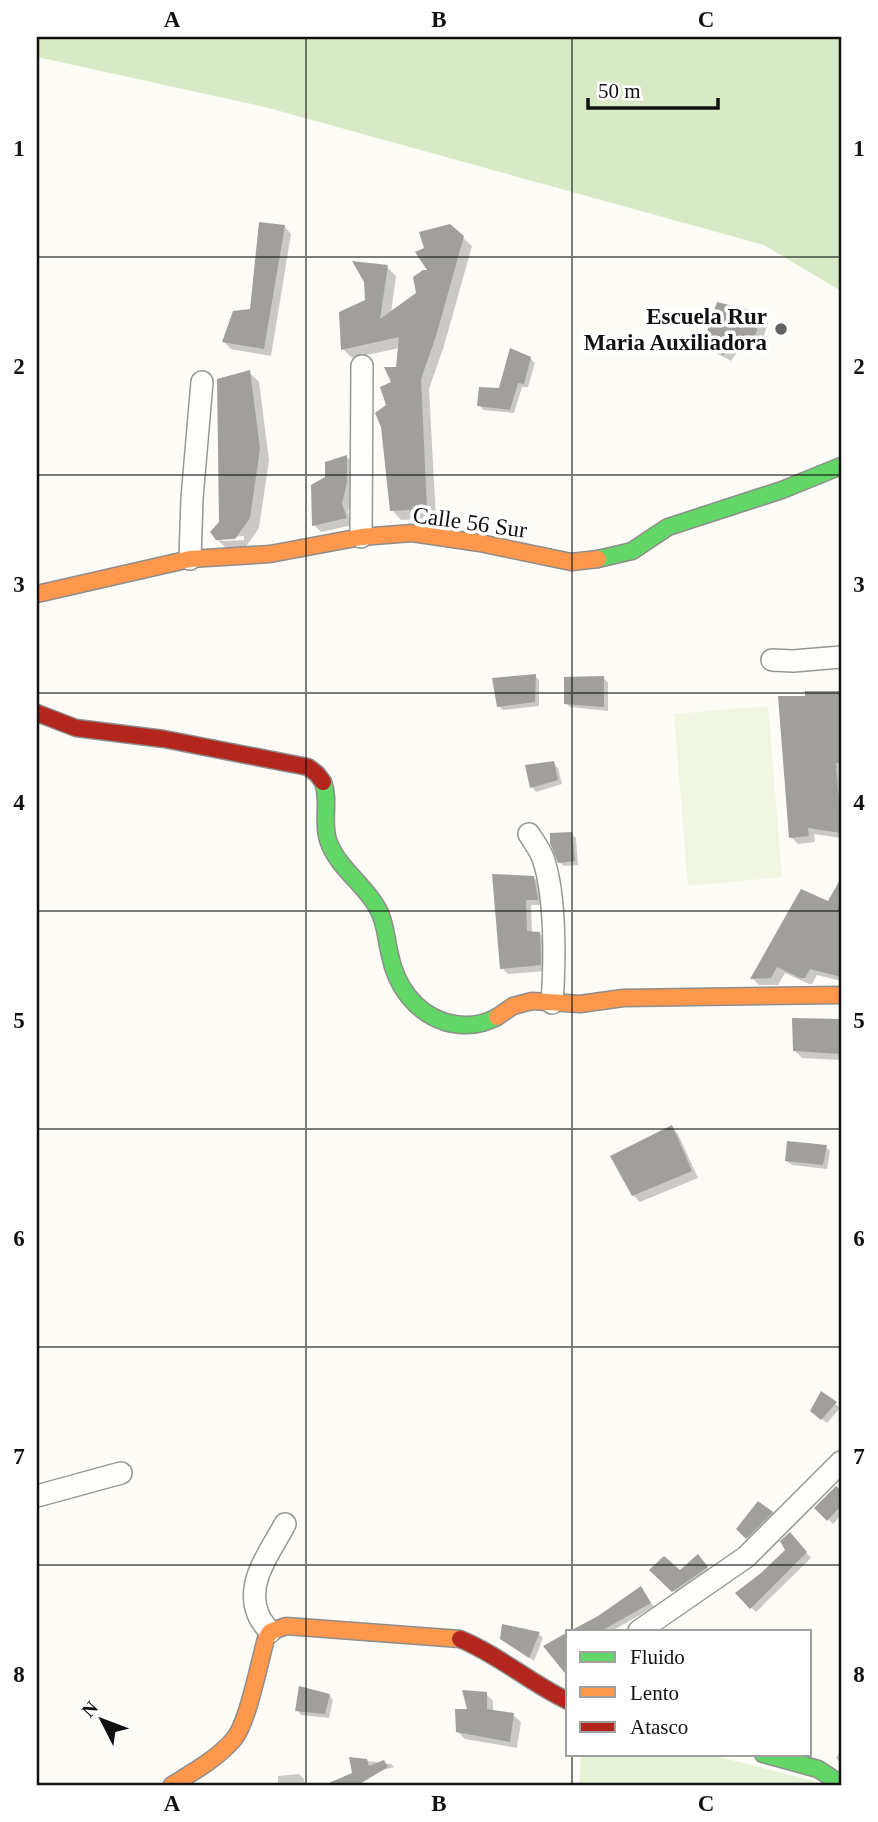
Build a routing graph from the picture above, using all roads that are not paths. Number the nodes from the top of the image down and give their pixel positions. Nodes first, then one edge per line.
1 (362, 366) dead end
2 (202, 382) dead end
3 (841, 466) edge
4 (361, 537) junction
5 (190, 559) junction
6 (37, 594) edge
7 (841, 657) edge
8 (772, 660) dead end
9 (37, 713) edge
10 (529, 834) dead end
11 (841, 995) edge
12 (552, 1003) junction
13 (841, 1462) edge
14 (121, 1473) dead end
15 (37, 1496) edge
16 (285, 1524) dead end
17 (640, 1630) edge
18 (270, 1633) junction
19 (559, 1697) edge
20 (770, 1756) edge
21 (841, 1784) edge
22 (172, 1785) edge

1 - 4 street
2 - 5 street
3 - 4 street, Calle 56 Sur
4 - 5 street, Calle 56 Sur
5 - 6 street, Calle 56 Sur
7 - 8 street
9 - 12 street
10 - 12 street
11 - 12 street
13 - 17 street
14 - 15 street
16 - 18 street
18 - 19 street
18 - 22 street
20 - 21 street

